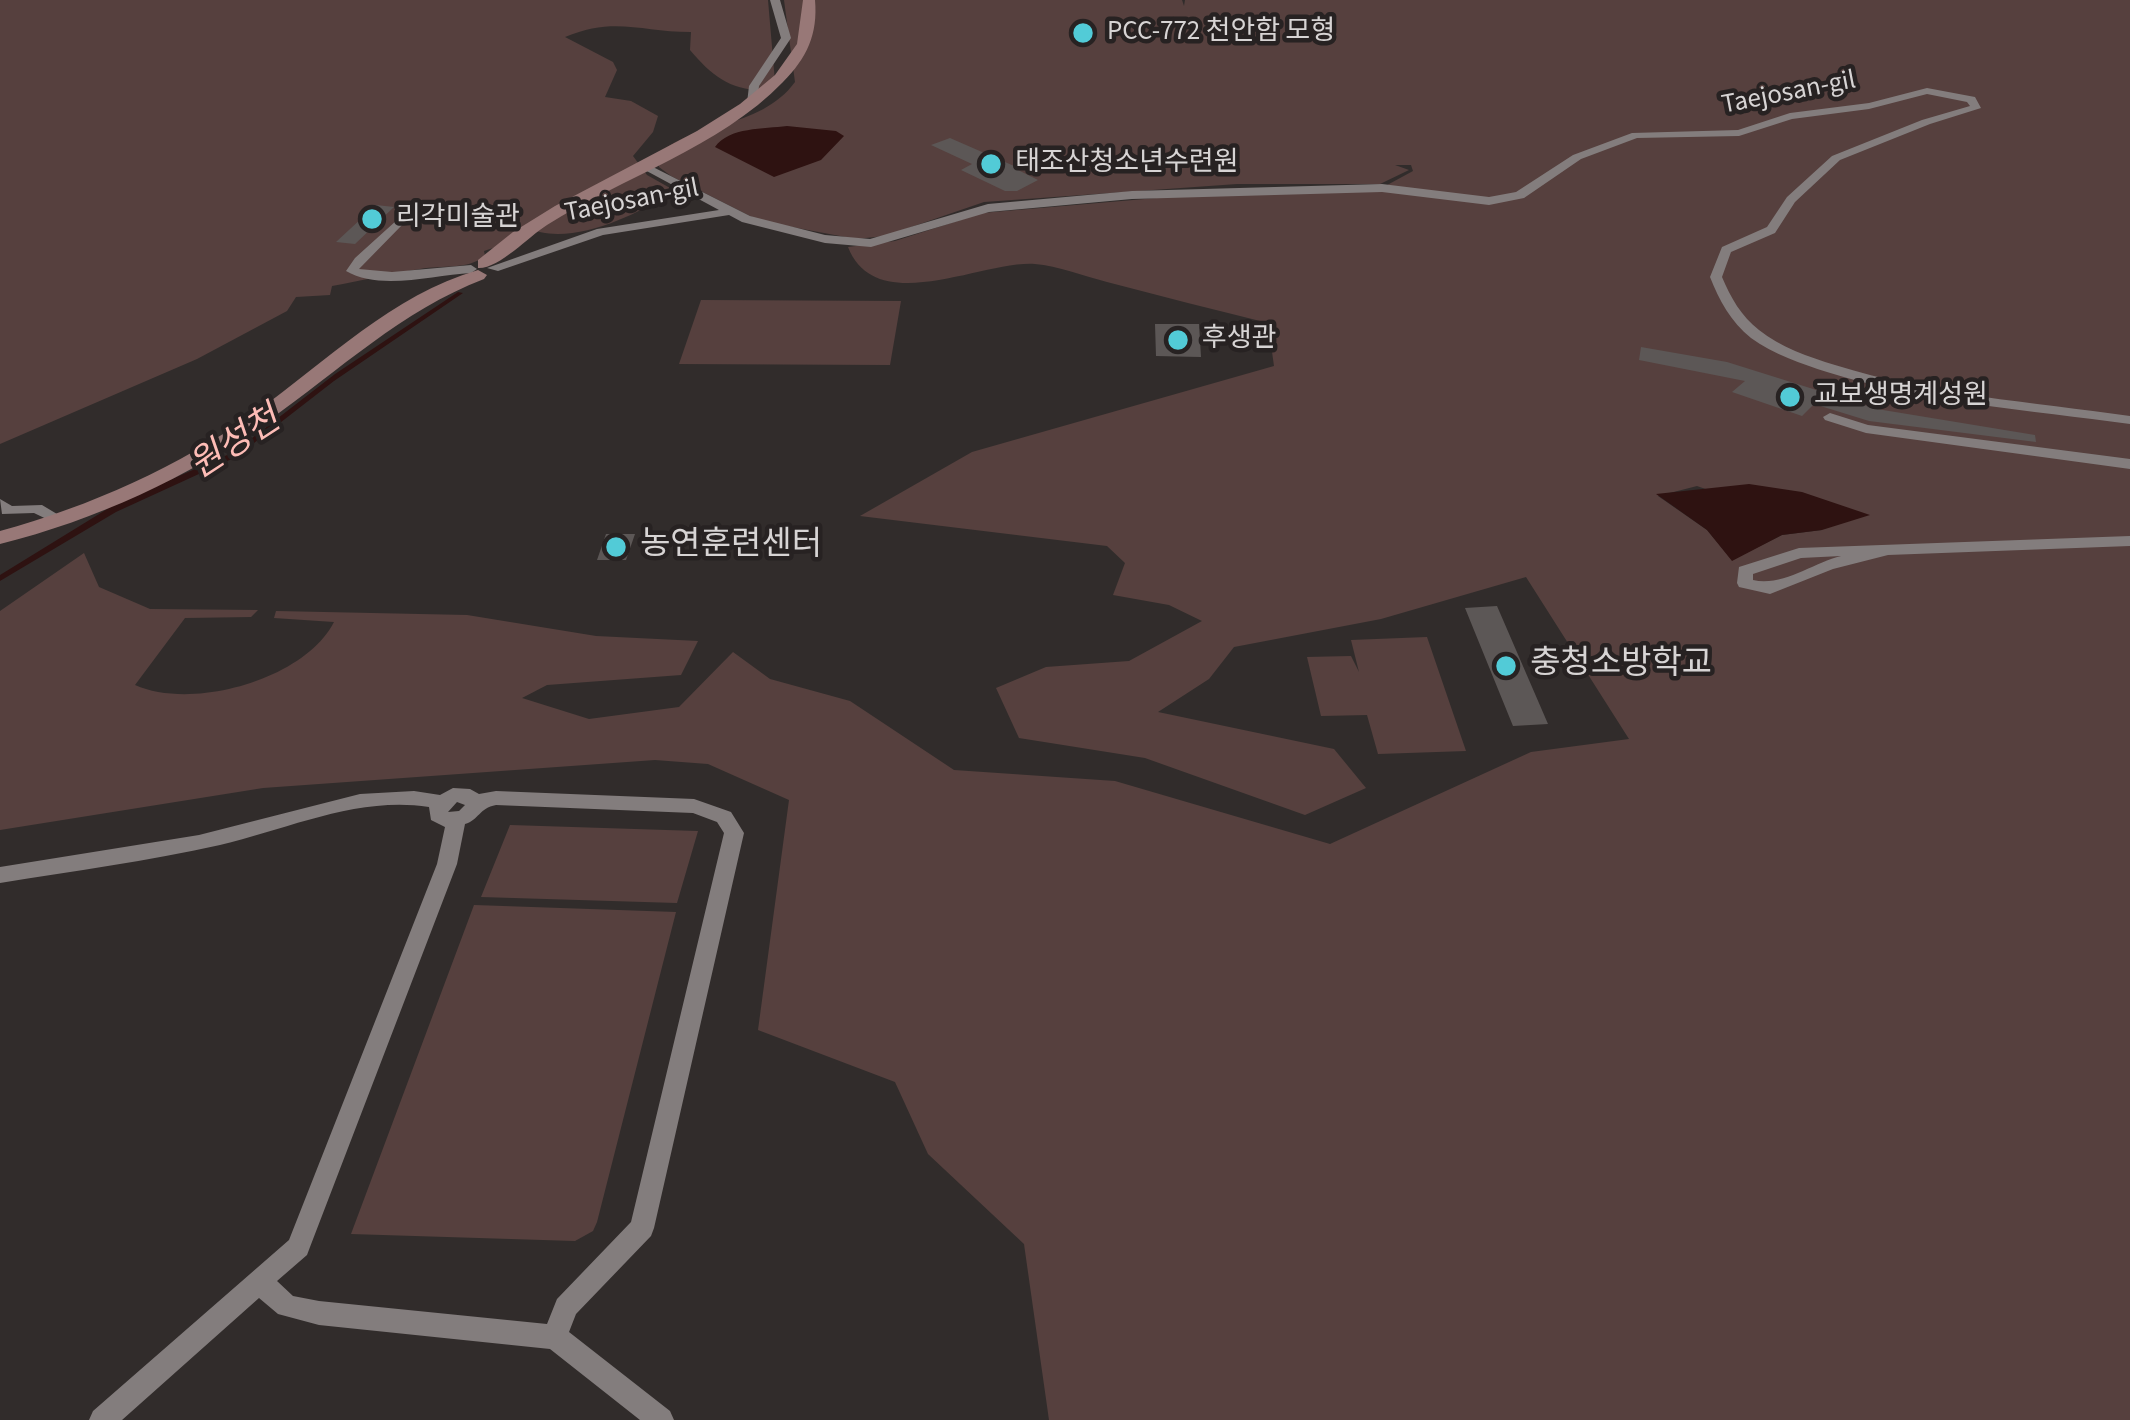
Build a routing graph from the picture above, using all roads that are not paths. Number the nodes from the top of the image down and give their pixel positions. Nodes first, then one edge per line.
1 (776, 0) edge
2 (809, 0) edge
3 (752, 103) junction
4 (647, 167) dead end
5 (727, 212) junction
6 (397, 224) dead end
7 (482, 269) junction
8 (1830, 417) dead end
9 (2130, 420) edge
10 (2130, 464) edge
11 (0, 504) edge
12 (59, 520) junction
13 (0, 538) edge
14 (2130, 541) edge
15 (1882, 551) junction
16 (449, 811) junction
17 (0, 875) edge
18 (258, 1281) junction
19 (555, 1337) junction
20 (102, 1420) edge
21 (661, 1420) edge

1 - 3 street
2 - 3 street
3 - 7 street
4 - 5 street
5 - 7 street, Taejosan-gil
5 - 9 street, Taejosan-gil
6 - 7 street
7 - 12 street, Taejosan-gil
8 - 10 street
11 - 12 street
12 - 13 street, Taejosan-gil
14 - 15 street
15 - 15 street
16 - 17 street
16 - 18 street
16 - 19 street
18 - 19 street
18 - 20 street
19 - 21 street

